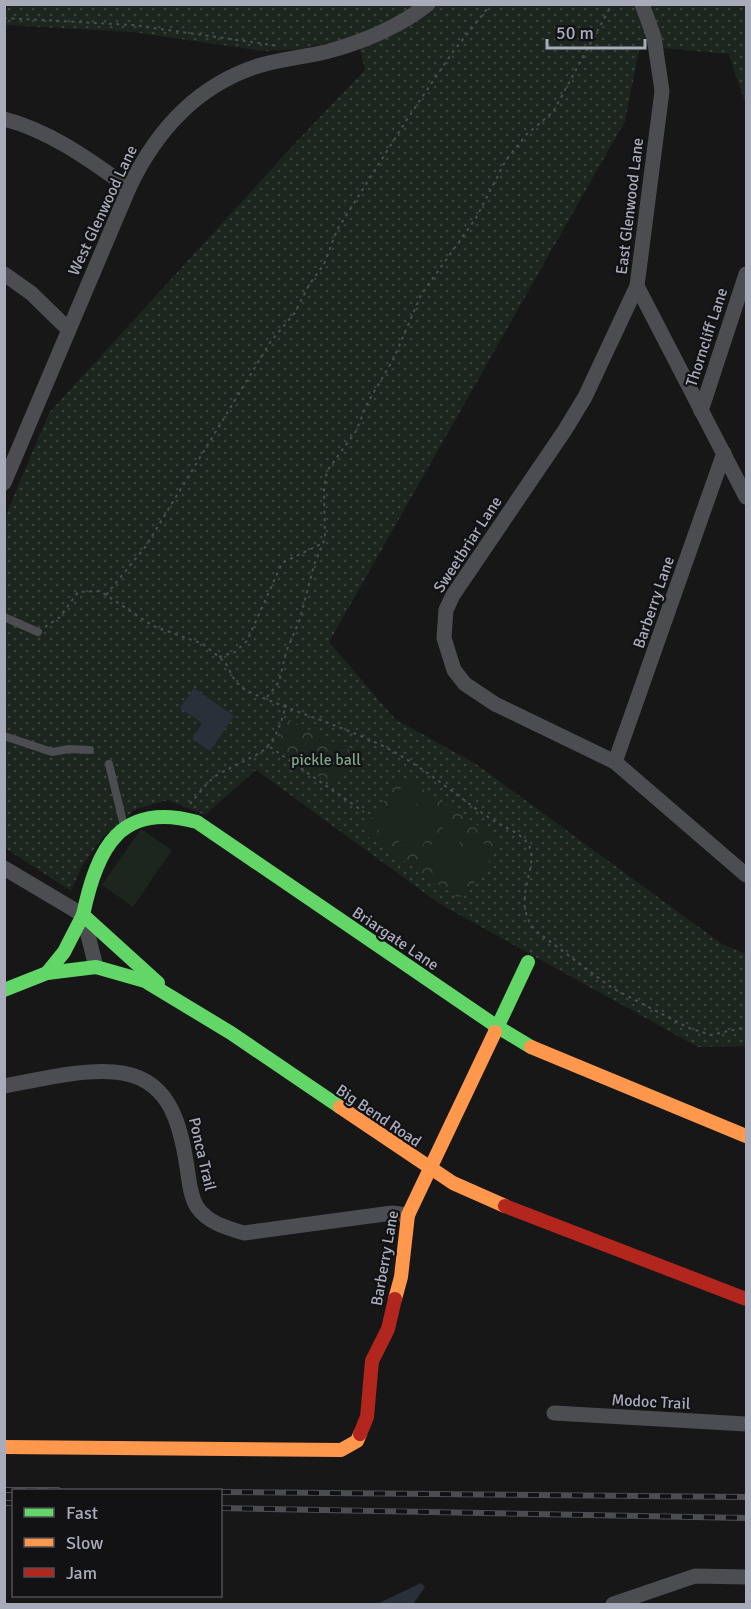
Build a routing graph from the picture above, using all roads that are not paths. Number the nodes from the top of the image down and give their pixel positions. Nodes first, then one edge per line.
1 (428, 4) edge
2 (642, 4) edge
3 (4, 118) edge
4 (129, 188) junction
5 (4, 274) edge
6 (747, 274) edge
7 (637, 286) junction
8 (68, 329) junction
9 (701, 411) junction
10 (724, 453) junction
11 (4, 483) edge
12 (747, 497) edge
13 (4, 617) edge
14 (38, 632) road end
15 (4, 736) edge
16 (90, 750) dead end
17 (615, 762) junction
18 (110, 764) dead end
19 (124, 826) junction
20 (4, 868) edge
21 (747, 875) edge
22 (84, 915) junction
23 (528, 962) dead end
24 (96, 967) junction
25 (47, 974) junction
26 (4, 990) edge
27 (168, 993) junction
28 (496, 1026) junction
29 (4, 1086) edge
30 (747, 1136) edge
31 (430, 1169) junction
32 (408, 1215) junction
33 (747, 1299) edge
34 (554, 1413) dead end
35 (747, 1424) edge
36 (4, 1447) edge
37 (747, 1577) edge
38 (613, 1605) edge

1 - 4 street, West Glenwood Lane
2 - 7 street, East Glenwood Lane
3 - 4 street
4 - 8 street, West Glenwood Lane
5 - 8 street
6 - 9 street, Thorncliff Lane
7 - 9 street, East Glenwood Lane
7 - 17 street, Sweetbriar Lane
8 - 11 street, West Glenwood Lane
9 - 10 street, East Glenwood Lane
10 - 12 street, East Glenwood Lane
10 - 17 street, Barberry Lane
13 - 14 lane
15 - 16 lane
17 - 21 street, Sweetbriar Lane
18 - 19 lane
19 - 22 street
19 - 28 street, Briargate Lane
20 - 22 street
22 - 24 street
22 - 25 street
22 - 27 street
23 - 28 street, Barberry Lane
24 - 25 street, Big Bend Road
24 - 27 street, Big Bend Road
25 - 26 street, Big Bend Road
27 - 31 street, Big Bend Road
28 - 30 street, Briargate Lane
28 - 31 street, Barberry Lane
29 - 32 street, Ponca Trail
31 - 32 street, Barberry Lane
31 - 33 street, Big Bend Road
32 - 36 street, Barberry Lane
34 - 35 street, Modoc Trail
37 - 38 street

